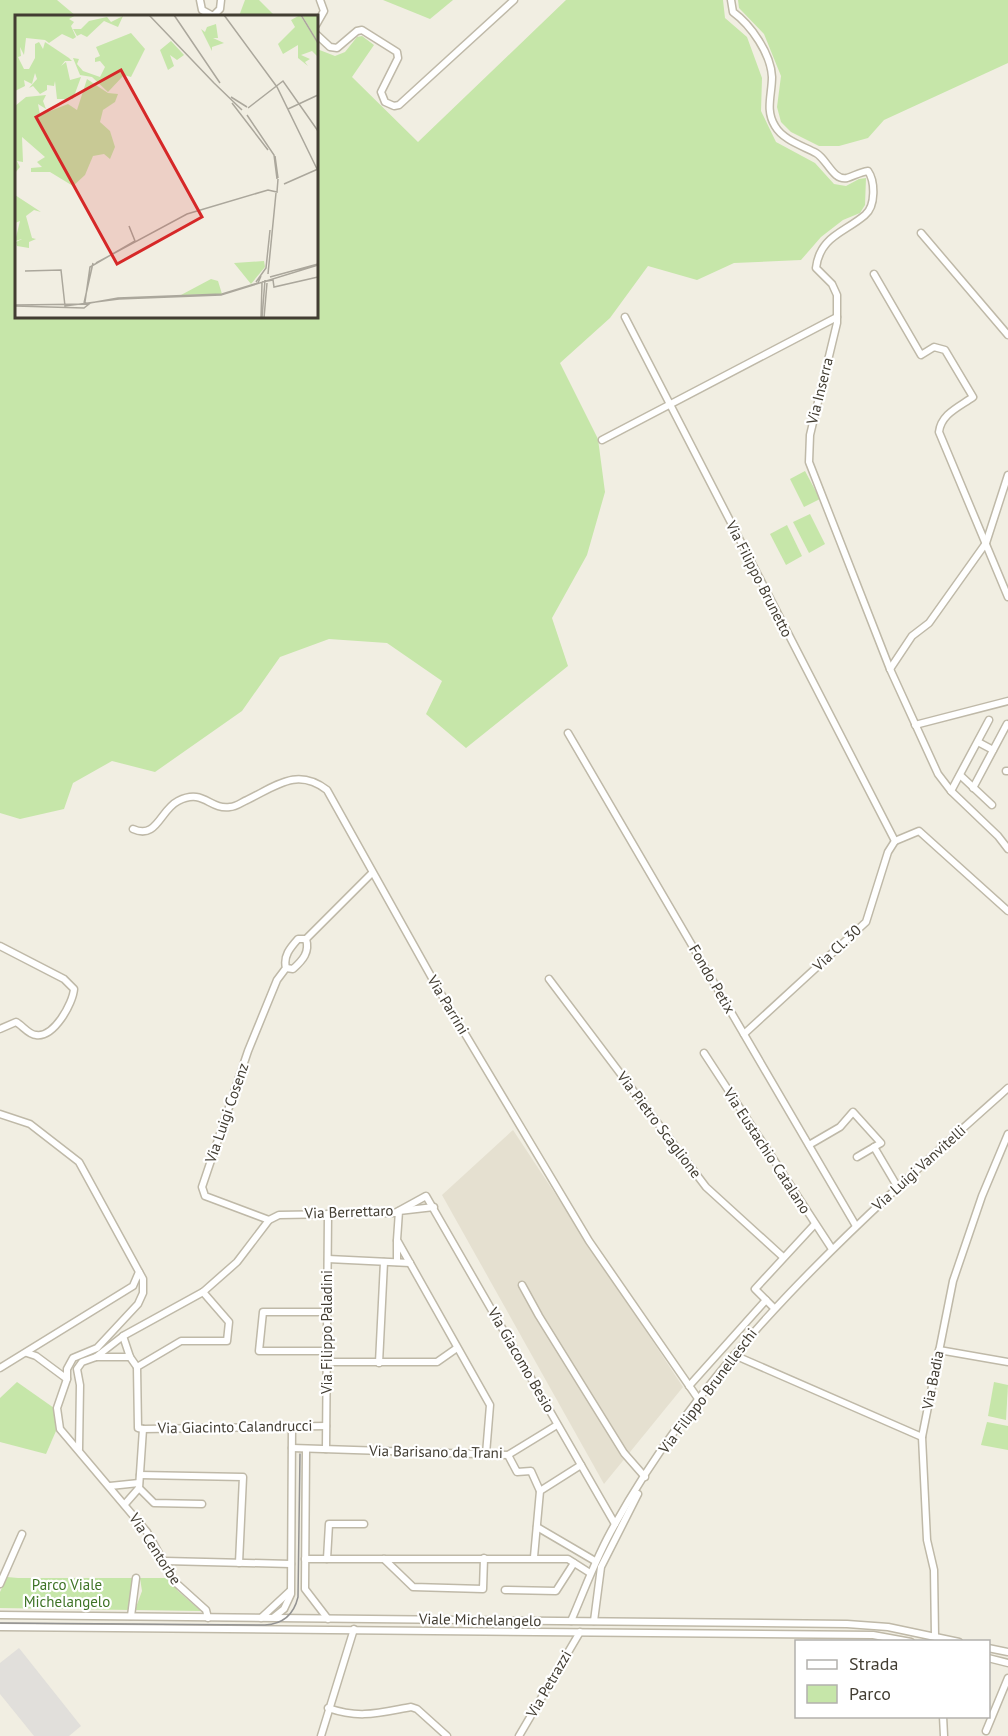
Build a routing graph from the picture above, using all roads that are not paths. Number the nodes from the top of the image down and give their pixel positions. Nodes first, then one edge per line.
1 (200, 0) edge
2 (221, 0) edge
3 (321, 0) edge
4 (514, 0) edge
5 (731, 0) edge
6 (211, 15) edge
7 (214, 15) edge
8 (318, 22) edge
9 (318, 36) edge
10 (921, 233) dead end
11 (874, 274) dead end
12 (625, 317) dead end
13 (837, 317) junction
14 (1008, 335) edge
15 (670, 405) junction
16 (602, 440) dead end
17 (1008, 475) edge
18 (986, 543) junction
19 (1008, 597) edge
20 (890, 669) junction
21 (1008, 701) edge
22 (989, 720) dead end
23 (1007, 724) edge
24 (915, 725) junction
25 (568, 733) dead end
26 (978, 742) junction
27 (993, 750) junction
28 (960, 775) junction
29 (973, 788) junction
30 (951, 792) junction
31 (992, 805) dead end
32 (133, 829) dead end
33 (895, 841) junction
34 (1008, 849) edge
35 (372, 873) junction
36 (1008, 911) edge
37 (306, 939) junction
38 (0, 946) edge
39 (286, 968) junction
40 (549, 979) dead end
41 (0, 1029) edge
42 (744, 1034) junction
43 (704, 1053) dead end
44 (1008, 1088) edge
45 (0, 1114) edge
46 (1008, 1134) edge
47 (809, 1145) junction
48 (874, 1147) junction
49 (857, 1157) dead end
50 (897, 1186) junction
51 (426, 1196) joint
52 (434, 1206) junction
53 (399, 1211) junction
54 (328, 1214) junction
55 (269, 1220) junction
56 (815, 1224) junction
57 (856, 1226) junction
58 (397, 1240) junction
59 (832, 1249) junction
60 (783, 1257) junction
61 (328, 1259) junction
62 (384, 1262) junction
63 (397, 1262) junction
64 (410, 1263) junction
65 (139, 1272) junction
66 (522, 1285) dead end
67 (203, 1292) junction
68 (766, 1300) junction
69 (774, 1308) junction
70 (327, 1312) junction
71 (123, 1336) junction
72 (458, 1348) junction
73 (939, 1350) junction
74 (327, 1352) junction
75 (27, 1353) junction
76 (734, 1355) junction
77 (96, 1357) junction
78 (130, 1357) junction
79 (327, 1362) junction
80 (1008, 1362) edge
81 (379, 1363) junction
82 (137, 1367) junction
83 (0, 1368) edge
84 (67, 1379) junction
85 (689, 1386) junction
86 (699, 1400) junction
87 (557, 1425) junction
88 (292, 1426) junction
89 (327, 1426) junction
90 (143, 1429) junction
91 (922, 1437) junction
92 (292, 1448) junction
93 (79, 1449) junction
94 (306, 1449) junction
95 (326, 1449) junction
96 (486, 1454) junction
97 (508, 1455) junction
98 (581, 1465) junction
99 (140, 1475) junction
100 (645, 1477) junction
101 (110, 1486) junction
102 (139, 1486) junction
103 (540, 1491) junction
104 (125, 1504) junction
105 (202, 1504) dead end
106 (363, 1524) dead end
107 (615, 1524) junction
108 (537, 1527) junction
109 (22, 1534) dead end
110 (534, 1557) junction
111 (484, 1558) junction
112 (305, 1559) junction
113 (327, 1559) junction
114 (384, 1559) junction
115 (165, 1561) junction
116 (595, 1561) junction
117 (239, 1563) junction
118 (574, 1563) junction
119 (291, 1564) junction
120 (590, 1573) junction
121 (136, 1578) dead end
122 (0, 1584) edge
123 (505, 1590) dead end
124 (0, 1615) edge
125 (131, 1617) junction
126 (208, 1618) junction
127 (265, 1618) junction
128 (328, 1619) junction
129 (388, 1619) junction
130 (571, 1621) junction
131 (594, 1621) junction
132 (700, 1622) junction
133 (0, 1626) edge
134 (354, 1629) junction
135 (387, 1630) junction
136 (580, 1632) junction
137 (700, 1633) junction
138 (935, 1636) junction
139 (905, 1640) edge
140 (954, 1640) edge
141 (990, 1648) edge
142 (1008, 1652) edge
143 (990, 1658) edge
144 (1008, 1663) edge
145 (1008, 1678) edge
146 (328, 1708) junction
147 (943, 1718) edge
148 (986, 1731) dead end
149 (321, 1736) edge
150 (447, 1736) edge
151 (519, 1736) edge
152 (944, 1736) edge

1 - 6 street
2 - 7 street
3 - 8 street
4 - 9 street
5 - 13 street, Via Inserra
10 - 14 street
11 - 18 street
12 - 15 street, Via Filippo Brunetto
13 - 15 street
13 - 20 street, Via Inserra
15 - 16 street
15 - 33 street, Via Filippo Brunetto
17 - 18 street
18 - 19 street
18 - 20 street
20 - 24 street, Via Inserra
21 - 24 street
22 - 26 street
23 - 27 street
24 - 30 street, Via Inserra
25 - 42 street, Fondo Petix
26 - 27 street
26 - 28 street
27 - 29 street
28 - 29 street
28 - 30 street
29 - 31 street
30 - 34 street, Via Inserra
32 - 35 street, Via Parrini
33 - 36 street
33 - 42 street, Via Cl. 30
35 - 37 street, Via Luigi Cosenz
35 - 85 street, Via Parrini
37 - 39 street, Via Luigi Cosenz
37 - 39 street, Via Luigi Cosenz
38 - 41 street
39 - 55 street, Via Luigi Cosenz
40 - 60 street, Via Pietro Scaglione
42 - 47 street, Fondo Petix
43 - 56 street, Via Eustachio Catalano
44 - 50 street, Via Luigi Vanvitelli
45 - 65 street
46 - 73 street, Via Badia
47 - 48 street
47 - 57 street, Fondo Petix
48 - 49 street
48 - 50 street
50 - 57 street, Via Luigi Vanvitelli
51 - 52 street, Via Giacomo Besio
51 - 53 street, Via Berrettaro
52 - 53 street
52 - 87 street, Via Giacomo Besio
53 - 54 street, Via Berrettaro
53 - 58 street
54 - 55 street, Via Berrettaro
54 - 61 street, Via Filippo Paladini
55 - 67 street
56 - 59 street, Via Eustachio Catalano
56 - 60 street
57 - 59 street, Via Luigi Vanvitelli
58 - 63 street
58 - 64 street
59 - 69 street, Via Filippo Brunelleschi
60 - 68 street
61 - 62 street
61 - 70 street, Via Filippo Paladini
62 - 63 street
62 - 81 street
63 - 64 street
64 - 72 street
65 - 75 street
65 - 84 street, Via Centorbe
66 - 100 street
67 - 71 street
67 - 82 street
68 - 69 street
68 - 85 street
69 - 76 street, Via Filippo Brunelleschi
70 - 74 street, Via Filippo Paladini
70 - 74 street
71 - 77 street
71 - 78 street
72 - 81 street
72 - 96 street
73 - 80 street
73 - 91 street, Via Badia
74 - 79 street, Via Filippo Paladini
75 - 83 street
75 - 84 street
76 - 86 street, Via Filippo Brunelleschi
76 - 91 street
77 - 78 street
77 - 93 street
78 - 82 street
79 - 81 street
79 - 89 street, Via Filippo Paladini
82 - 90 street
84 - 93 street, Via Centorbe
85 - 86 street, Via Parrini
86 - 100 street, Via Filippo Brunelleschi
87 - 97 street, Via Barisano da Trani
87 - 98 street, Via Giacomo Besio
88 - 89 street, Via Giacinto Calandrucci
88 - 90 street, Via Giacinto Calandrucci
88 - 92 street
89 - 95 street, Via Filippo Paladini
90 - 99 street
91 - 138 street, Via Badia
92 - 94 street, Via Barisano da Trani
92 - 119 street
93 - 101 street, Via Centorbe
94 - 95 street, Via Barisano da Trani
94 - 112 street
95 - 96 street, Via Barisano da Trani
96 - 97 street, Via Barisano da Trani
97 - 103 street
98 - 103 street
98 - 107 street, Via Giacomo Besio
99 - 102 street
99 - 117 street
100 - 107 street, Via Filippo Brunelleschi
100 - 131 street, Via Filippo Brunelleschi
101 - 102 street
101 - 104 street, Via Centorbe
102 - 104 street
102 - 105 street
103 - 108 street
104 - 115 street, Via Centorbe
106 - 113 street
107 - 116 street, Via Filippo Brunelleschi
108 - 110 street
108 - 116 street
109 - 122 street
110 - 111 street
110 - 118 street
111 - 114 street
111 - 114 street
112 - 113 street
112 - 128 street
113 - 114 street
115 - 117 street
115 - 126 street, Via Centorbe
116 - 120 street, Via Filippo Brunelleschi
117 - 119 street
118 - 120 street
118 - 123 street
119 - 127 street
120 - 130 street, Via Filippo Brunelleschi
121 - 125 street
124 - 125 street, Viale Michelangelo
125 - 126 street, Viale Michelangelo
126 - 127 street, Viale Michelangelo
127 - 128 street, Viale Michelangelo
128 - 129 street, Viale Michelangelo
129 - 130 street, Viale Michelangelo
129 - 135 street
130 - 131 street, Viale Michelangelo
131 - 132 street, Viale Michelangelo
132 - 137 street
132 - 138 street, Viale Michelangelo
133 - 134 street, Viale Michelangelo
134 - 135 street, Viale Michelangelo
134 - 146 street
135 - 136 street, Viale Michelangelo
136 - 137 street, Viale Michelangelo
136 - 151 street, Via Petrazzi
137 - 139 street, Viale Michelangelo
138 - 140 street, Viale Michelangelo
141 - 142 street
143 - 144 street
145 - 148 street
146 - 149 street
146 - 150 street
147 - 152 street

